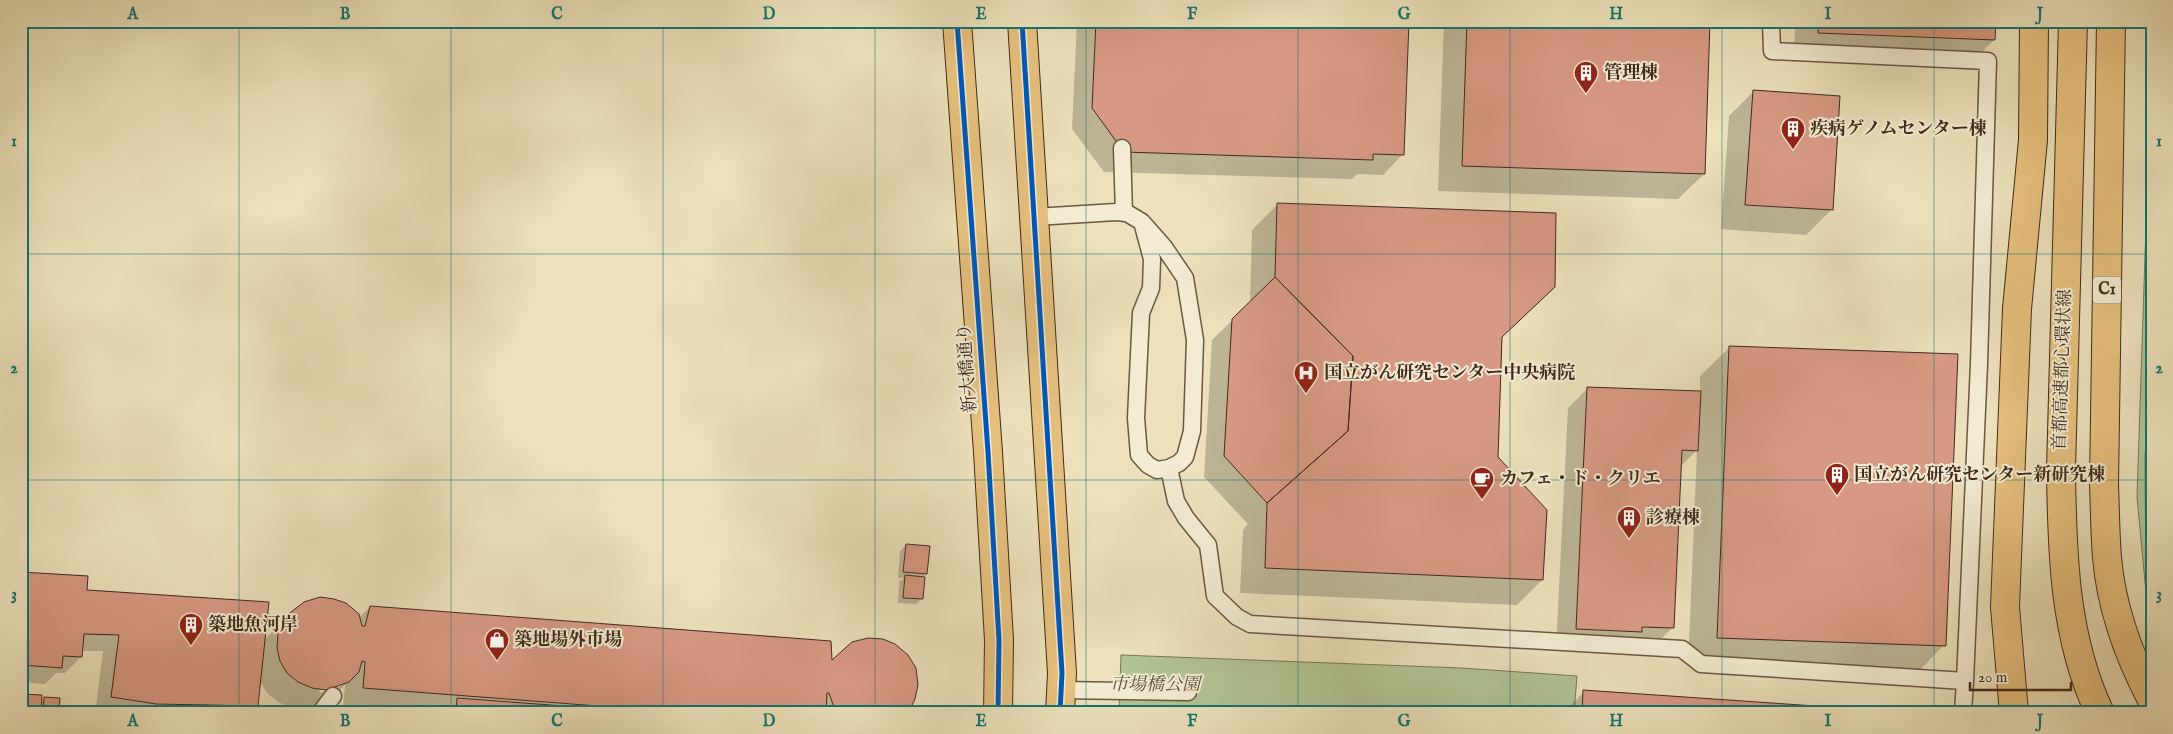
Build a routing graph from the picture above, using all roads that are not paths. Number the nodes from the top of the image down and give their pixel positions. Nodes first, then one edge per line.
1 (957, 21) edge
2 (1022, 21) edge
3 (1771, 21) edge
4 (2034, 21) edge
5 (2073, 21) edge
6 (2111, 21) edge
7 (1122, 148) dead end
8 (1124, 212) junction
9 (1034, 217) junction
10 (1142, 222) junction
11 (1169, 468) junction
12 (1964, 681) junction
13 (1188, 692) dead end
14 (333, 696) dead end
15 (2152, 700) edge
16 (1060, 701) edge
17 (320, 713) edge
18 (998, 713) edge
19 (1963, 713) edge
20 (2014, 713) edge
21 (2100, 713) edge

1 - 18 main road, 新大橋通り
2 - 9 main road
3 - 12 lane
4 - 20 main road
5 - 21 main road, 首都高速都心環状線
6 - 15 main road, C1
7 - 8 lane
8 - 9 lane
8 - 10 lane
9 - 16 main road
10 - 11 lane
10 - 11 lane
11 - 12 lane
12 - 19 lane
13 - 16 lane
14 - 17 lane

